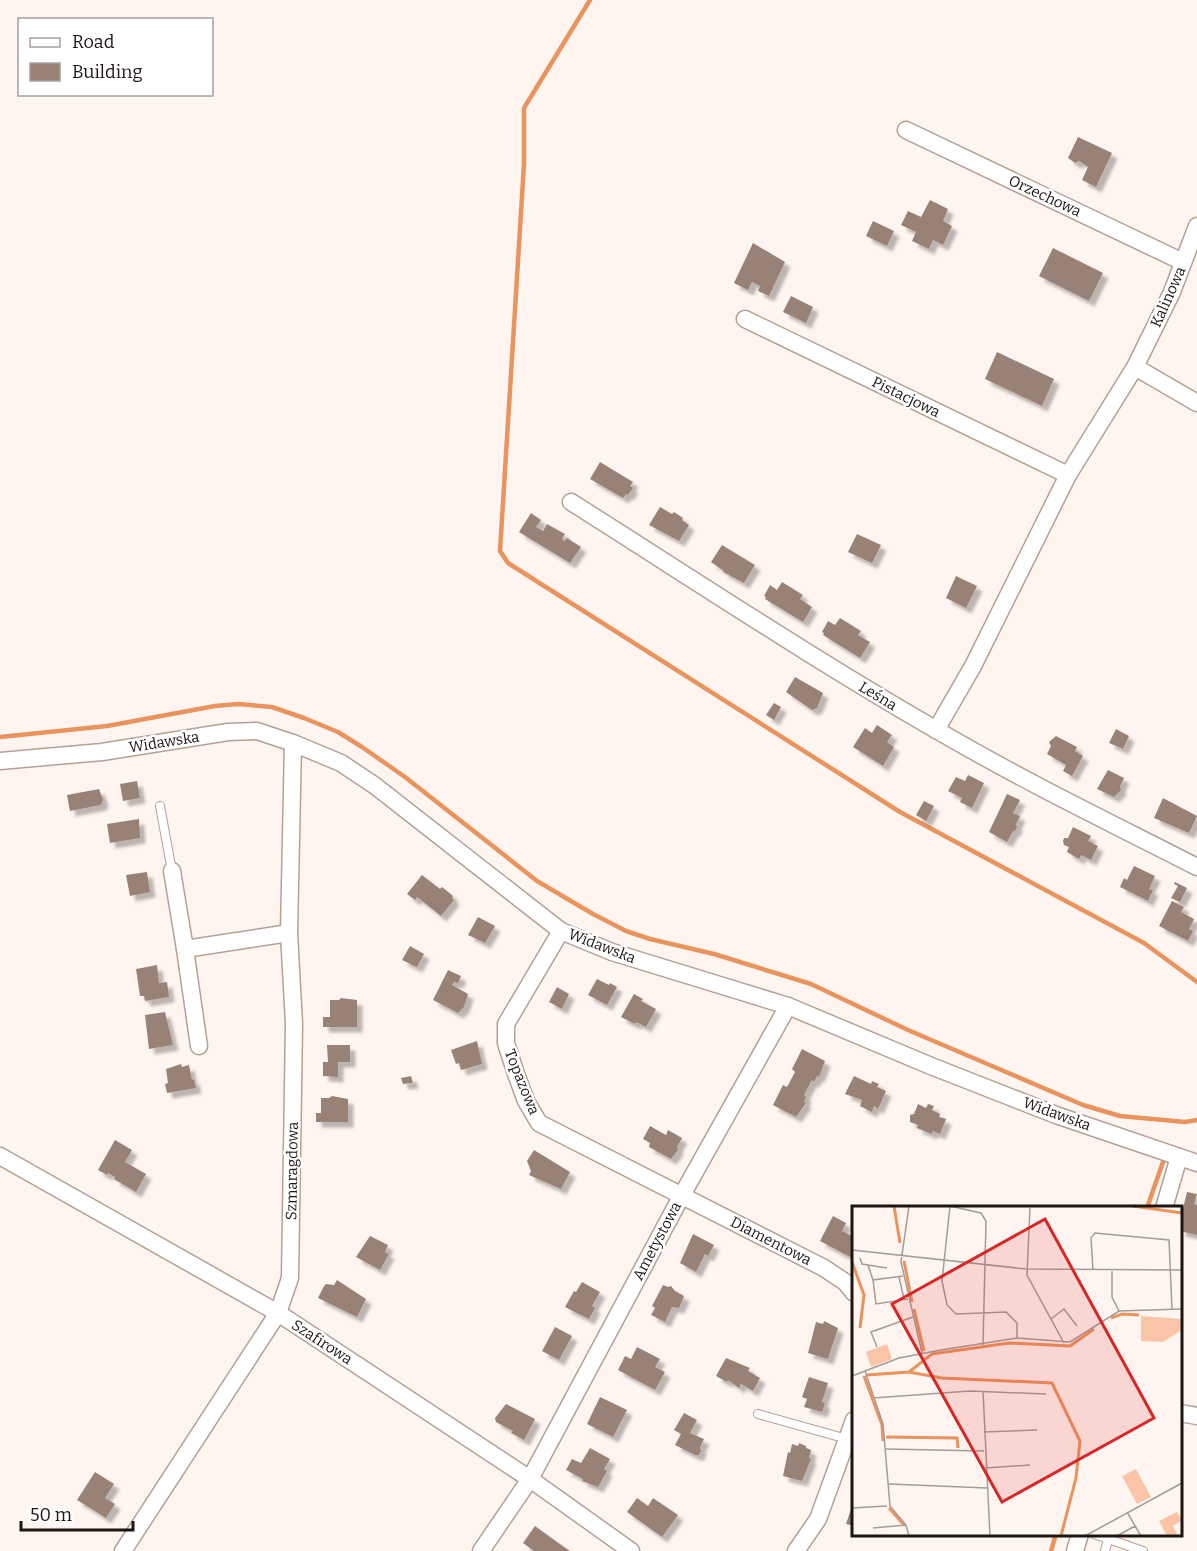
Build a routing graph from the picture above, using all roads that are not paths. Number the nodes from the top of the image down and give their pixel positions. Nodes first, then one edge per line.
1 (906, 130) dead end
2 (1197, 225) edge
3 (1183, 262) junction
4 (745, 319) dead end
5 (1135, 367) junction
6 (1197, 403) edge
7 (1068, 475) junction
8 (572, 502) dead end
9 (936, 730) junction
10 (293, 743) junction
11 (0, 761) edge
12 (160, 806) dead end
13 (1197, 867) edge
14 (172, 871) joint
15 (561, 931) junction
16 (289, 933) junction
17 (185, 949) junction
18 (788, 1006) junction
19 (199, 1046) dead end
20 (0, 1156) edge
21 (1179, 1157) junction
22 (1197, 1163) edge
23 (682, 1195) junction
24 (1165, 1206) edge
25 (852, 1291) edge
26 (278, 1313) junction
27 (1182, 1413) edge
28 (758, 1414) dead end
29 (1197, 1416) edge
30 (852, 1425) edge
31 (847, 1439) junction
32 (530, 1479) junction
33 (1079, 1536) edge
34 (1100, 1536) edge
35 (1108, 1539) junction
36 (123, 1551) edge
37 (481, 1551) edge
38 (631, 1551) edge
39 (796, 1551) edge
40 (1075, 1551) edge
41 (1105, 1551) edge
42 (1143, 1551) edge

1 - 3 street, Orzechowa
2 - 3 street, Kalinowa
3 - 5 street, Kalinowa
4 - 7 street, Pistacjowa
5 - 6 street
5 - 7 street, Kalinowa
7 - 9 street, Kalinowa
8 - 9 street, Leśna
9 - 13 street, Leśna
10 - 11 street, Widawska
10 - 15 street, Widawska
10 - 16 street, Szmaragdowa
12 - 14 lane
14 - 17 street
15 - 18 street, Widawska
15 - 23 street, Topazowa
16 - 17 street
16 - 26 street, Szmaragdowa
17 - 19 street
18 - 21 street, Widawska
18 - 23 street, Ametystowa
20 - 26 street, Szafirowa
21 - 22 street, Widawska
21 - 24 street
23 - 25 street, Diamentowa
23 - 32 street, Ametystowa
26 - 32 street, Szafirowa
26 - 36 street, Szmaragdowa
27 - 29 street
28 - 31 lane
30 - 31 street
31 - 39 street
32 - 37 street, Ametystowa
32 - 38 street, Szafirowa
33 - 40 street
34 - 35 lane
35 - 41 lane
35 - 42 lane

